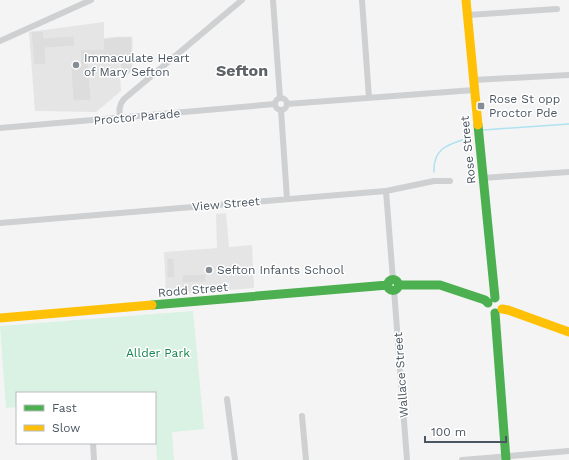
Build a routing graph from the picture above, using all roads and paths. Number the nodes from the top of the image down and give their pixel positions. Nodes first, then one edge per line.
1 (91, 0) edge
2 (242, 0) edge
3 (273, 0) edge
4 (362, 0) edge
5 (466, 0) edge
6 (557, 9) dead end
7 (468, 15) junction
8 (0, 41) edge
9 (569, 75) edge
10 (474, 85) junction
11 (280, 98) junction
12 (369, 98) junction
13 (275, 104) junction
14 (287, 104) junction
15 (281, 110) junction
16 (120, 118) junction
17 (0, 128) edge
18 (569, 172) edge
19 (483, 178) junction
20 (450, 181) dead end
21 (386, 192) junction
22 (287, 199) junction
23 (0, 223) edge
24 (394, 285) junction
25 (491, 300) junction
26 (498, 311) junction
27 (0, 318) edge
28 (569, 332) edge
29 (227, 399) dead end
30 (302, 416) dead end
31 (92, 444) edge
32 (569, 451) edge
33 (506, 458) edge
34 (94, 460) edge
35 (235, 460) edge
36 (306, 460) edge
37 (407, 460) edge
38 (462, 460) edge

1 - 8 street
2 - 16 street
3 - 11 street
4 - 12 street
5 - 7 street, Rose Street
6 - 7 street
7 - 10 street, Rose Street
9 - 10 street
10 - 12 street
10 - 19 street, Rose Street
11 - 13 street
11 - 14 street
12 - 14 street
13 - 15 street
13 - 16 street, Proctor Parade
14 - 15 street
15 - 22 street
16 - 17 street, Proctor Parade
18 - 19 street
19 - 25 street, Rose Street
20 - 21 street, View Street
21 - 22 street, View Street
21 - 24 street, Wallace Street
22 - 23 street, View Street
24 - 25 street, Rodd Street
24 - 27 street, Rodd Street
24 - 37 street, Wallace Street
25 - 26 street
25 - 26 street
26 - 28 street
26 - 33 street
29 - 35 street
30 - 36 street
31 - 34 street
32 - 33 street
33 - 38 street

